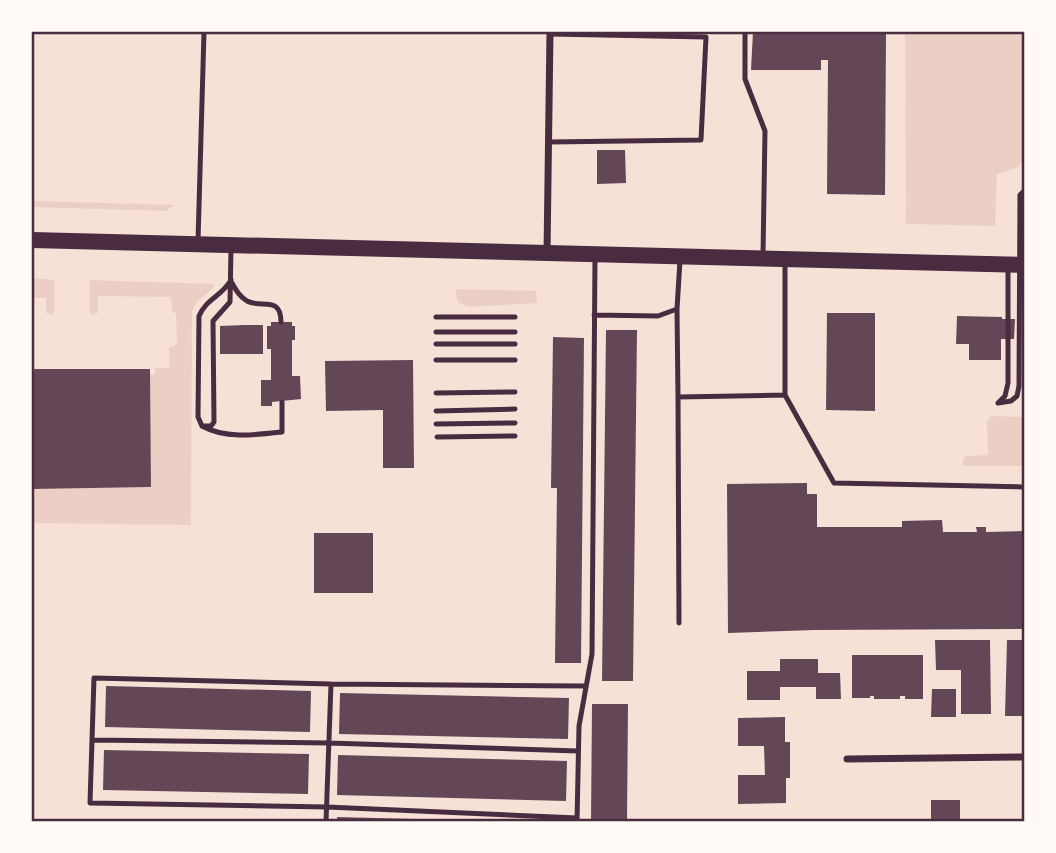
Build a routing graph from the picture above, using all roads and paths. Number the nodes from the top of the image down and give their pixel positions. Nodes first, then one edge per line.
1 (204, 32) edge
2 (745, 32) edge
3 (550, 33) edge
4 (549, 142) junction
5 (1024, 191) edge
6 (32, 240) edge
7 (198, 244) junction
8 (231, 246) junction
9 (547, 253) junction
10 (595, 254) junction
11 (680, 256) junction
12 (763, 258) junction
13 (785, 259) junction
14 (1018, 264) edge
15 (231, 280) junction
16 (677, 309) junction
17 (594, 315) junction
18 (436, 317) dead end
19 (514, 317) dead end
20 (281, 322) dead end
21 (436, 332) dead end
22 (514, 332) dead end
23 (436, 344) dead end
24 (514, 344) dead end
25 (436, 360) dead end
26 (514, 360) dead end
27 (514, 392) dead end
28 (436, 393) dead end
29 (785, 395) junction
30 (678, 397) junction
31 (282, 402) dead end
32 (514, 409) dead end
33 (436, 411) dead end
34 (514, 423) dead end
35 (436, 424) dead end
36 (202, 426) junction
37 (514, 436) dead end
38 (437, 438) dead end
39 (1024, 487) edge
40 (679, 623) dead end
41 (331, 684) junction
42 (585, 686) junction
43 (92, 740) junction
44 (329, 743) junction
45 (578, 751) junction
46 (1024, 757) edge
47 (848, 759) dead end
48 (327, 807) junction
49 (577, 820) edge
50 (326, 821) edge

1 - 7 lane
2 - 12 lane
3 - 4 street
3 - 4 lane
4 - 9 street
5 - 14 lane
6 - 7 main road
7 - 8 main road
8 - 9 main road
8 - 15 lane
9 - 10 main road
10 - 11 main road
10 - 17 lane
11 - 12 main road
11 - 16 lane
12 - 13 main road
13 - 14 main road
13 - 29 lane
14 - 14 lane
15 - 20 lane
15 - 36 lane
15 - 36 lane
16 - 17 lane
16 - 30 lane
17 - 42 lane
18 - 19 lane
21 - 22 lane
23 - 24 lane
25 - 26 lane
27 - 28 lane
29 - 30 lane
29 - 39 lane
30 - 40 lane
31 - 36 lane
32 - 33 lane
34 - 35 lane
37 - 38 lane
41 - 42 lane
41 - 43 lane
41 - 44 lane
42 - 45 lane
43 - 44 lane
43 - 48 lane
44 - 45 lane
44 - 48 lane
45 - 49 lane
46 - 47 street
48 - 49 lane
48 - 50 lane

